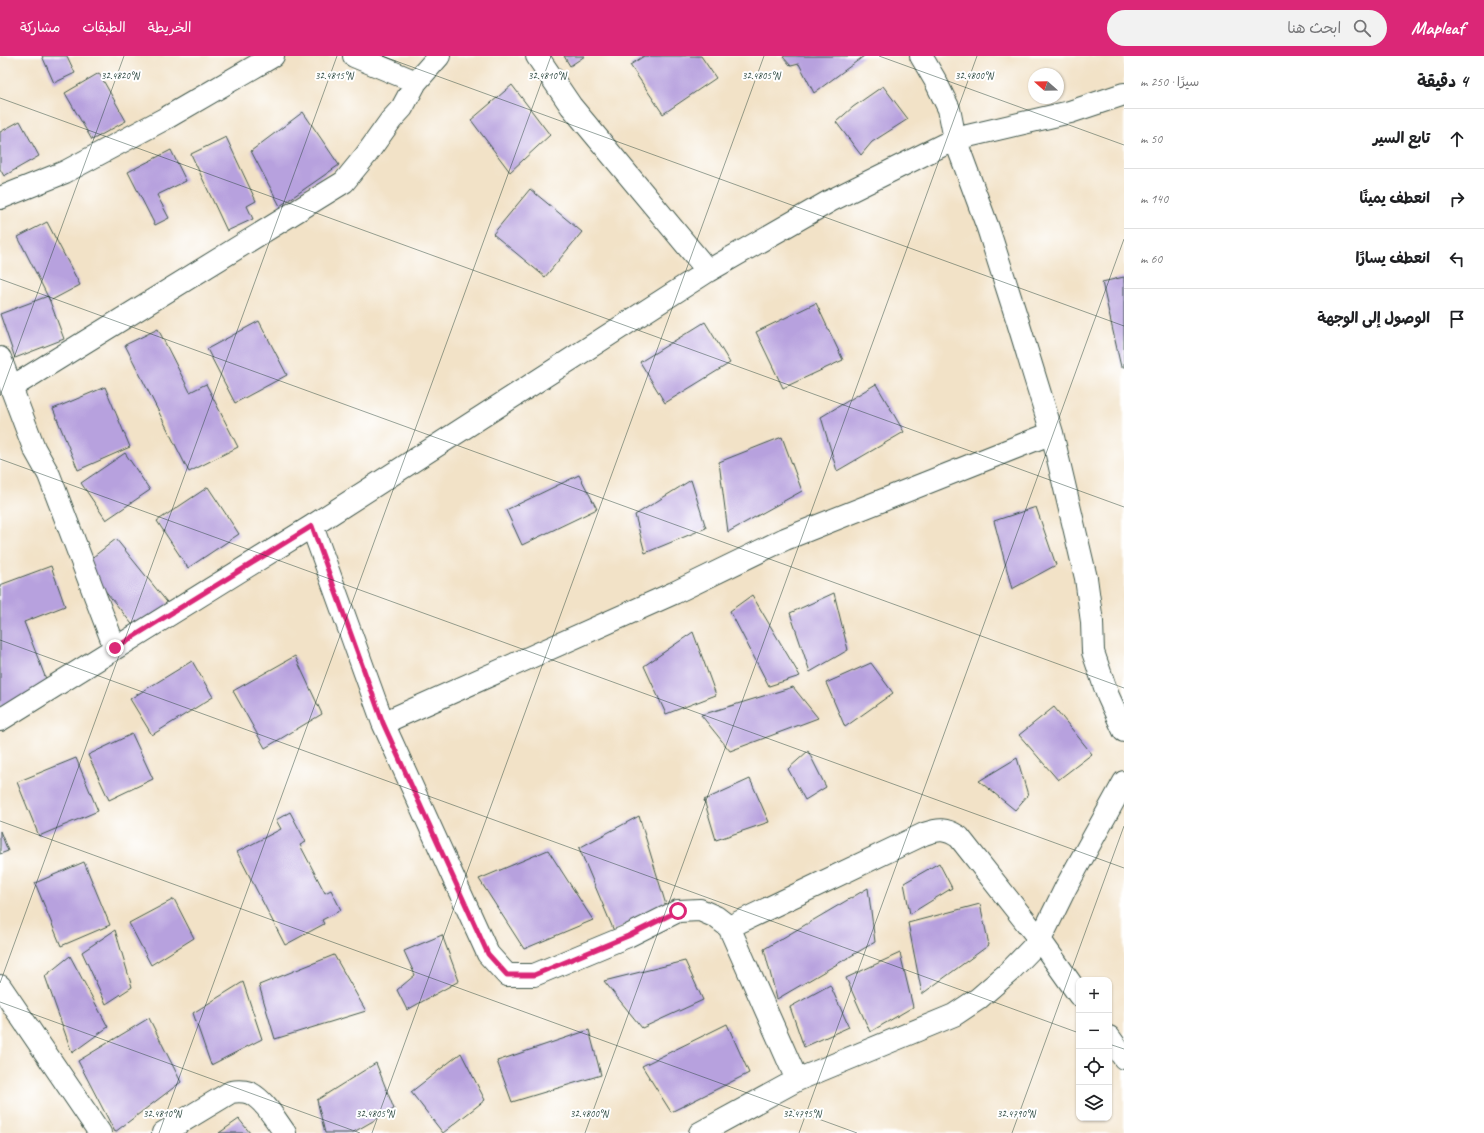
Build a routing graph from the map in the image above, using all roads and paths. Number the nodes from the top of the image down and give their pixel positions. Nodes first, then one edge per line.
1 (273, 56) edge
2 (354, 56) edge
3 (439, 56) edge
4 (537, 56) edge
5 (921, 56) edge
6 (416, 82) junction
7 (1124, 94) edge
8 (955, 139) junction
9 (0, 198) edge
10 (708, 271) junction
11 (0, 358) edge
12 (12, 387) junction
13 (1052, 433) junction
14 (312, 526) junction
15 (115, 648) junction
16 (0, 720) edge
17 (383, 723) junction
18 (1124, 730) edge
19 (1124, 782) edge
20 (729, 927) junction
21 (1040, 940) junction
22 (0, 986) edge
23 (1076, 991) edge
24 (1112, 1041) edge
25 (1124, 1058) edge
26 (798, 1080) junction
27 (100, 1133) edge
28 (163, 1133) edge
29 (285, 1133) edge
30 (700, 1133) edge

1 - 9 street
2 - 6 street
3 - 6 street
4 - 10 street
5 - 8 street
6 - 12 street
7 - 8 street
8 - 10 street
8 - 13 street
10 - 14 street
11 - 12 street
12 - 15 street
13 - 17 street
13 - 18 street
14 - 15 street
14 - 17 street
15 - 16 street
17 - 20 street
19 - 21 street
20 - 21 street
20 - 26 street
21 - 23 street
21 - 26 street
22 - 27 street
24 - 25 street
26 - 30 street
28 - 29 street

